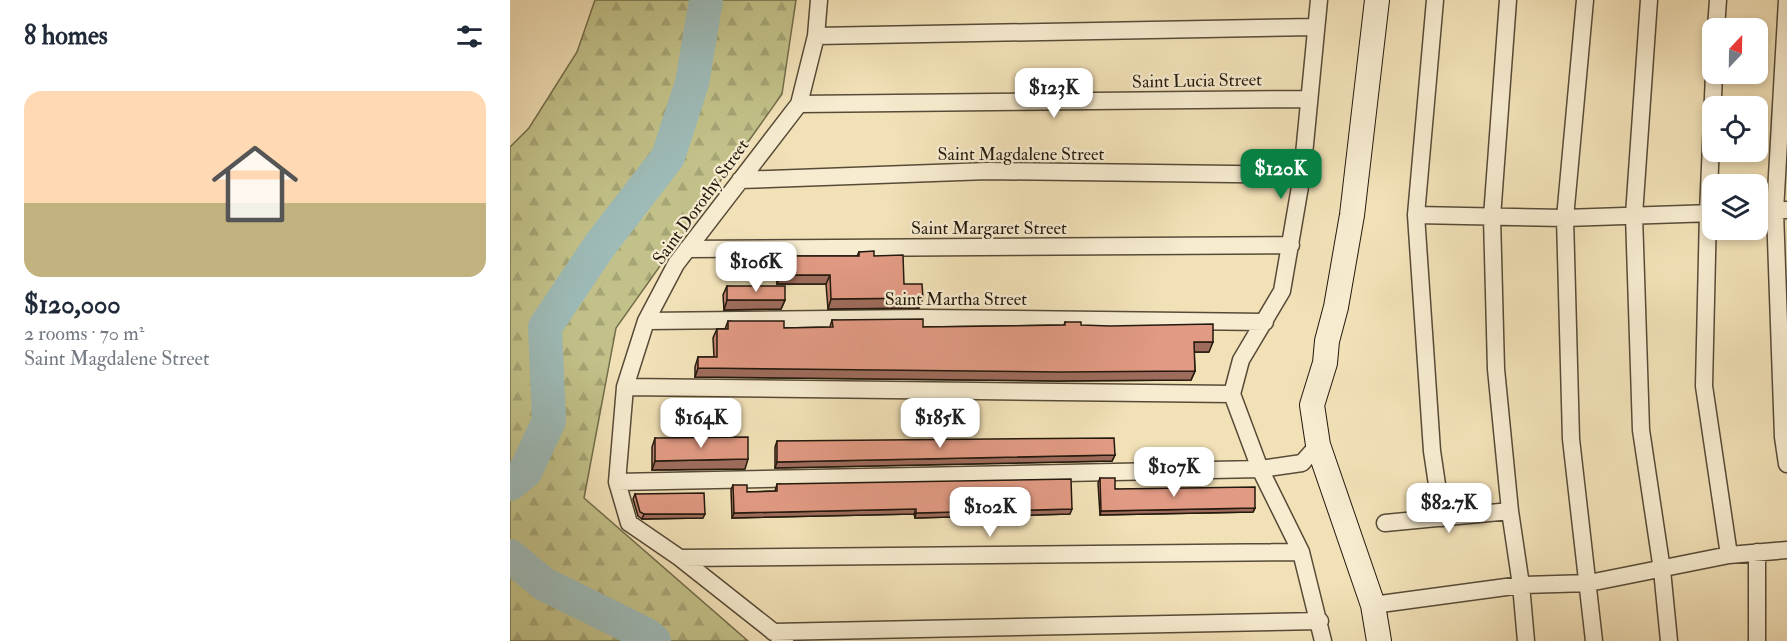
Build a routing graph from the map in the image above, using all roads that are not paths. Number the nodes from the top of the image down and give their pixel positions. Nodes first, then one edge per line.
1 (819, 0) edge
2 (1319, 0) edge
3 (1377, 0) edge
4 (1435, 0) edge
5 (1508, 0) edge
6 (1585, 0) edge
7 (1649, 0) edge
8 (1718, 0) edge
9 (1787, 0) edge
10 (1717, 18) edge
11 (1315, 27) junction
12 (816, 36) junction
13 (1714, 84) edge
14 (1308, 99) junction
15 (799, 104) junction
16 (1712, 174) edge
17 (1302, 175) junction
18 (740, 180) junction
19 (1773, 211) edge
20 (1702, 213) edge
21 (1416, 215) junction
22 (1634, 215) junction
23 (1492, 217) junction
24 (1565, 218) junction
25 (1710, 240) edge
26 (1290, 245) junction
27 (687, 249) junction
28 (1782, 280) edge
29 (646, 321) junction
30 (1265, 322) junction
31 (625, 387) junction
32 (1232, 394) junction
33 (1318, 446) junction
34 (1787, 464) edge
35 (1260, 469) junction
36 (617, 482) junction
37 (1510, 511) junction
38 (1442, 518) junction
39 (1385, 523) dead end
40 (1787, 550) edge
41 (1301, 552) junction
42 (1757, 552) junction
43 (1729, 555) junction
44 (680, 558) junction
45 (1662, 570) junction
46 (1589, 583) junction
47 (1521, 585) junction
48 (1372, 605) junction
49 (1320, 621) junction
50 (779, 637) edge
51 (1323, 641) edge
52 (1378, 641) edge
53 (1526, 641) edge
54 (1594, 641) edge
55 (1670, 641) edge
56 (1757, 641) edge

1 - 12 street, Saint Dorothy Street
2 - 11 street
3 - 33 street
4 - 21 street
5 - 23 street
6 - 24 street
7 - 22 street
8 - 10 street
9 - 19 street
11 - 12 street
11 - 14 street
12 - 15 street, Saint Dorothy Street
13 - 16 street
14 - 15 street, Saint Lucia Street
14 - 17 street
15 - 18 street, Saint Dorothy Street
17 - 18 street, Saint Magdalene Street
17 - 26 street
18 - 27 street, Saint Dorothy Street
19 - 28 street
20 - 22 street
21 - 23 street
21 - 38 street
22 - 24 street
22 - 45 street
23 - 24 street
23 - 37 street
24 - 46 street
25 - 43 street
26 - 27 street, Saint Margaret Street
26 - 30 street
27 - 29 street, Saint Dorothy Street
28 - 34 street
29 - 30 street, Saint Martha Street
29 - 31 street, Saint Dorothy Street
30 - 32 street
31 - 32 street
31 - 36 street, Saint Dorothy Street
32 - 35 street
33 - 35 street
33 - 48 street
35 - 36 street
35 - 41 street
36 - 44 street, Saint Dorothy Street
37 - 38 street
37 - 47 street
38 - 39 street
40 - 42 street
41 - 44 street
41 - 49 street
42 - 43 street
42 - 56 street
43 - 45 street
44 - 50 street, Saint Dorothy Street
45 - 46 street
45 - 55 street
46 - 47 street
46 - 54 street
47 - 48 street
47 - 53 street
48 - 52 street
49 - 50 street
49 - 51 street

